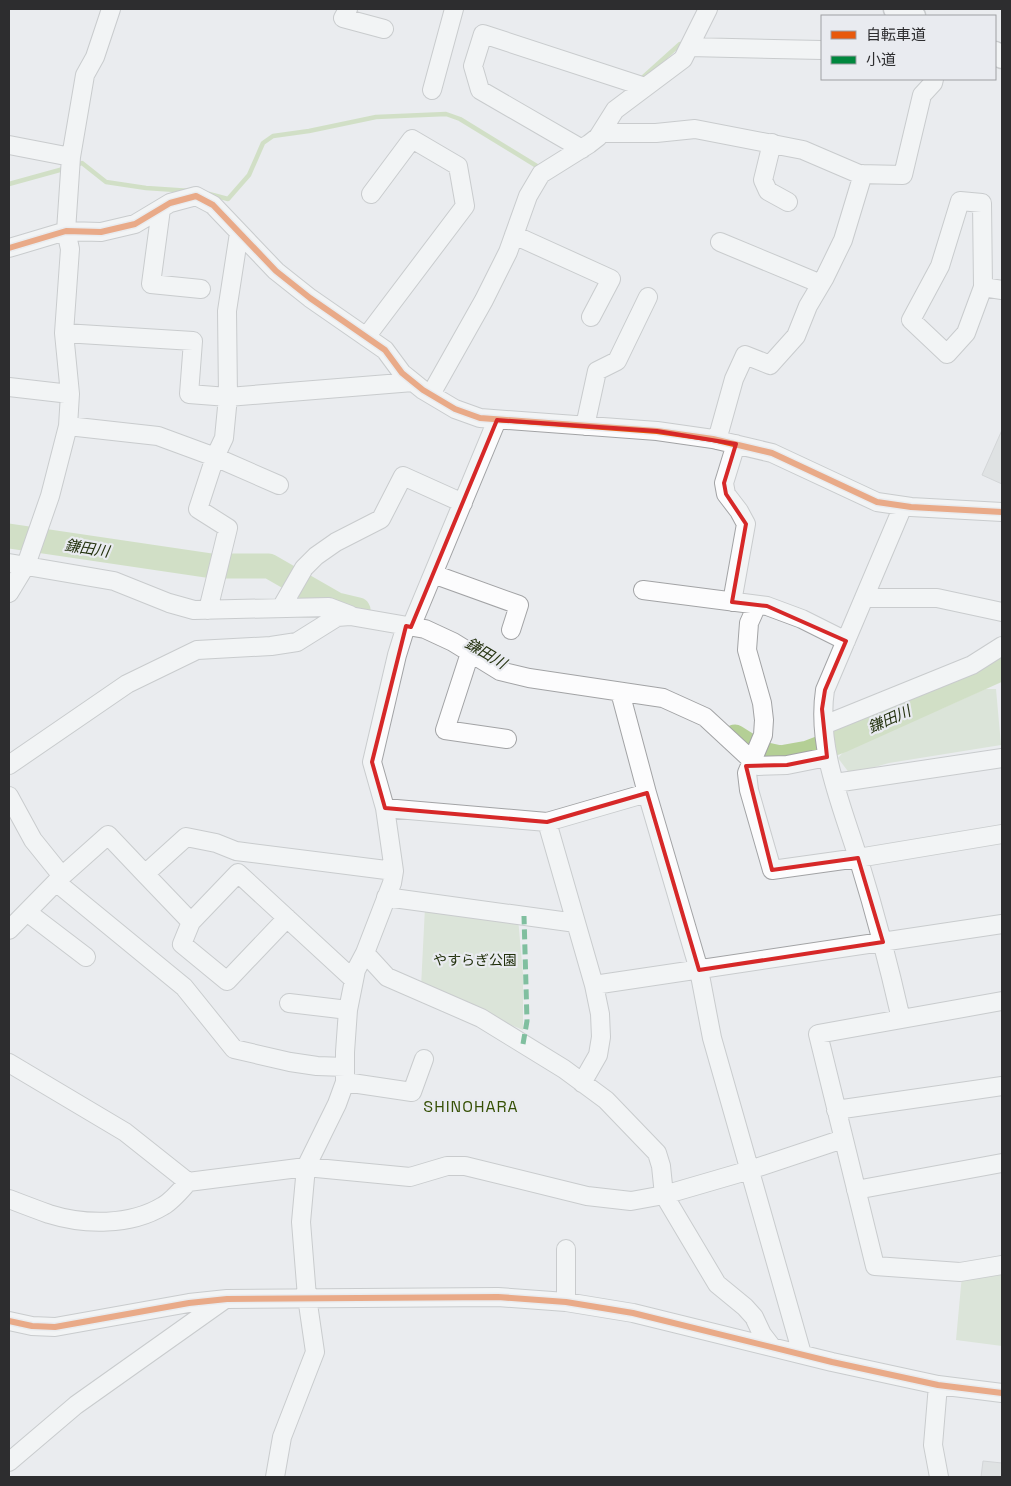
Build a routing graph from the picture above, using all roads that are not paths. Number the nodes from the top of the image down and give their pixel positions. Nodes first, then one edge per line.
1 (111, 9) edge
2 (348, 9) edge
3 (454, 9) edge
4 (708, 9) edge
5 (895, 9) edge
6 (911, 15) edge
7 (384, 29) dead end
8 (689, 47) junction
9 (821, 50) edge
10 (934, 80) edge
11 (645, 87) junction
12 (432, 90) dead end
13 (601, 133) junction
14 (772, 143) junction
15 (9, 145) edge
16 (582, 149) junction
17 (71, 157) junction
18 (863, 174) junction
19 (371, 194) dead end
20 (788, 202) dead end
21 (161, 209) junction
22 (66, 231) junction
23 (240, 233) junction
24 (514, 235) junction
25 (720, 242) dead end
26 (9, 248) edge
27 (821, 284) junction
28 (983, 287) junction
29 (201, 289) dead end
30 (1002, 290) edge
31 (648, 297) dead end
32 (591, 317) dead end
33 (64, 333) junction
34 (366, 337) junction
35 (413, 382) junction
36 (9, 387) edge
37 (70, 394) junction
38 (431, 394) junction
39 (228, 397) junction
40 (497, 420) junction
41 (68, 426) junction
42 (585, 426) junction
43 (718, 440) junction
44 (736, 444) junction
45 (215, 457) junction
46 (279, 485) dead end
47 (463, 502) junction
48 (903, 506) junction
49 (1001, 510) edge
50 (17, 564) edge
51 (433, 574) junction
52 (643, 590) dead end
53 (9, 593) edge
54 (864, 598) junction
55 (732, 602) junction
56 (757, 605) junction
57 (281, 608) junction
58 (208, 610) junction
59 (1002, 612) edge
60 (350, 616) junction
61 (409, 626) junction
62 (512, 630) dead end
63 (846, 641) junction
64 (1002, 646) edge
65 (470, 653) junction
66 (620, 692) junction
67 (824, 725) junction
68 (506, 739) dead end
69 (827, 757) junction
70 (1002, 758) edge
71 (753, 760) junction
72 (9, 765) edge
73 (835, 783) junction
74 (646, 793) junction
75 (9, 796) edge
76 (385, 808) junction
77 (547, 822) junction
78 (1002, 834) edge
79 (858, 858) junction
80 (394, 871) junction
81 (145, 874) junction
82 (59, 879) junction
83 (386, 897) junction
84 (27, 912) junction
85 (288, 918) junction
86 (191, 922) junction
87 (576, 923) junction
88 (1002, 924) edge
89 (9, 930) edge
90 (884, 942) junction
91 (365, 953) junction
92 (86, 958) dead end
93 (699, 970) junction
94 (354, 980) junction
95 (594, 985) junction
96 (1002, 1001) edge
97 (289, 1003) dead end
98 (348, 1010) junction
99 (901, 1019) junction
100 (424, 1059) dead end
101 (9, 1064) edge
102 (345, 1074) junction
103 (582, 1083) junction
104 (1002, 1086) edge
105 (836, 1110) junction
106 (844, 1139) junction
107 (1002, 1163) edge
108 (306, 1167) junction
109 (750, 1170) junction
110 (188, 1182) junction
111 (856, 1190) junction
112 (664, 1195) junction
113 (9, 1199) edge
114 (566, 1249) dead end
115 (1002, 1265) edge
116 (308, 1297) junction
117 (227, 1299) junction
118 (566, 1302) junction
119 (9, 1321) edge
120 (772, 1347) junction
121 (802, 1354) junction
122 (938, 1385) junction
123 (1002, 1393) edge
124 (9, 1462) edge
125 (275, 1477) edge
126 (939, 1477) edge

1 - 17 street
2 - 7 street
3 - 12 street
4 - 8 street
5 - 6 main road
8 - 9 street
8 - 11 street
10 - 18 street
11 - 13 street
11 - 16 street
13 - 14 street
13 - 16 street
14 - 18 street
14 - 20 street
15 - 17 street
16 - 24 street
17 - 22 street
18 - 27 street
19 - 34 street
21 - 22 street
21 - 23 street
21 - 29 street
22 - 26 street
22 - 33 street
23 - 34 street
23 - 39 street
24 - 32 street
24 - 38 street
25 - 27 street
27 - 43 street
28 - 28 street
28 - 30 street
31 - 42 street
33 - 37 street
33 - 39 street
34 - 35 street
35 - 38 street
35 - 39 street
36 - 37 street
37 - 41 street
38 - 40 street
39 - 45 street
40 - 42 street
40 - 47 street
41 - 45 street
41 - 50 street
42 - 43 street
43 - 44 street
44 - 48 street
44 - 55 street
45 - 46 street
45 - 58 street
47 - 51 street
47 - 57 street
48 - 49 street
48 - 54 street
50 - 53 street
50 - 58 street
51 - 61 street
51 - 62 street
52 - 55 street
54 - 59 street
54 - 63 street
55 - 56 street
56 - 63 street
56 - 71 street
57 - 58 street
57 - 60 street
60 - 61 street
60 - 72 street
61 - 65 street
61 - 76 street
63 - 67 street
64 - 67 street
65 - 66 street
65 - 68 street
66 - 71 street
66 - 74 street
67 - 69 street
69 - 71 street
69 - 73 street
70 - 73 street
71 - 79 street
73 - 79 street
74 - 77 street
74 - 93 street
75 - 82 street
76 - 77 street
76 - 80 street
77 - 87 street
78 - 79 street
79 - 90 street
80 - 81 street
80 - 83 street
81 - 82 street
81 - 86 street
82 - 84 street
82 - 102 street
83 - 87 street
83 - 91 street
84 - 89 street
84 - 92 street
85 - 86 street
85 - 86 street
85 - 94 street
87 - 95 street
88 - 90 street
90 - 93 street
90 - 99 street
91 - 94 street
91 - 103 street
93 - 95 street
93 - 109 street
94 - 98 street
95 - 103 street
96 - 99 street
97 - 98 street
98 - 102 street
99 - 105 street
100 - 102 street
101 - 110 street
102 - 108 street
103 - 112 street
104 - 105 street
105 - 106 street
106 - 109 street
106 - 111 street
107 - 111 street
108 - 110 street
108 - 112 street
108 - 116 street
109 - 112 street
109 - 121 street
110 - 113 street
111 - 115 street
112 - 120 street
114 - 118 street
116 - 117 street
116 - 118 street
116 - 125 street
117 - 119 street
117 - 124 street
118 - 120 street
120 - 121 street
121 - 122 street
122 - 123 street
122 - 126 street

